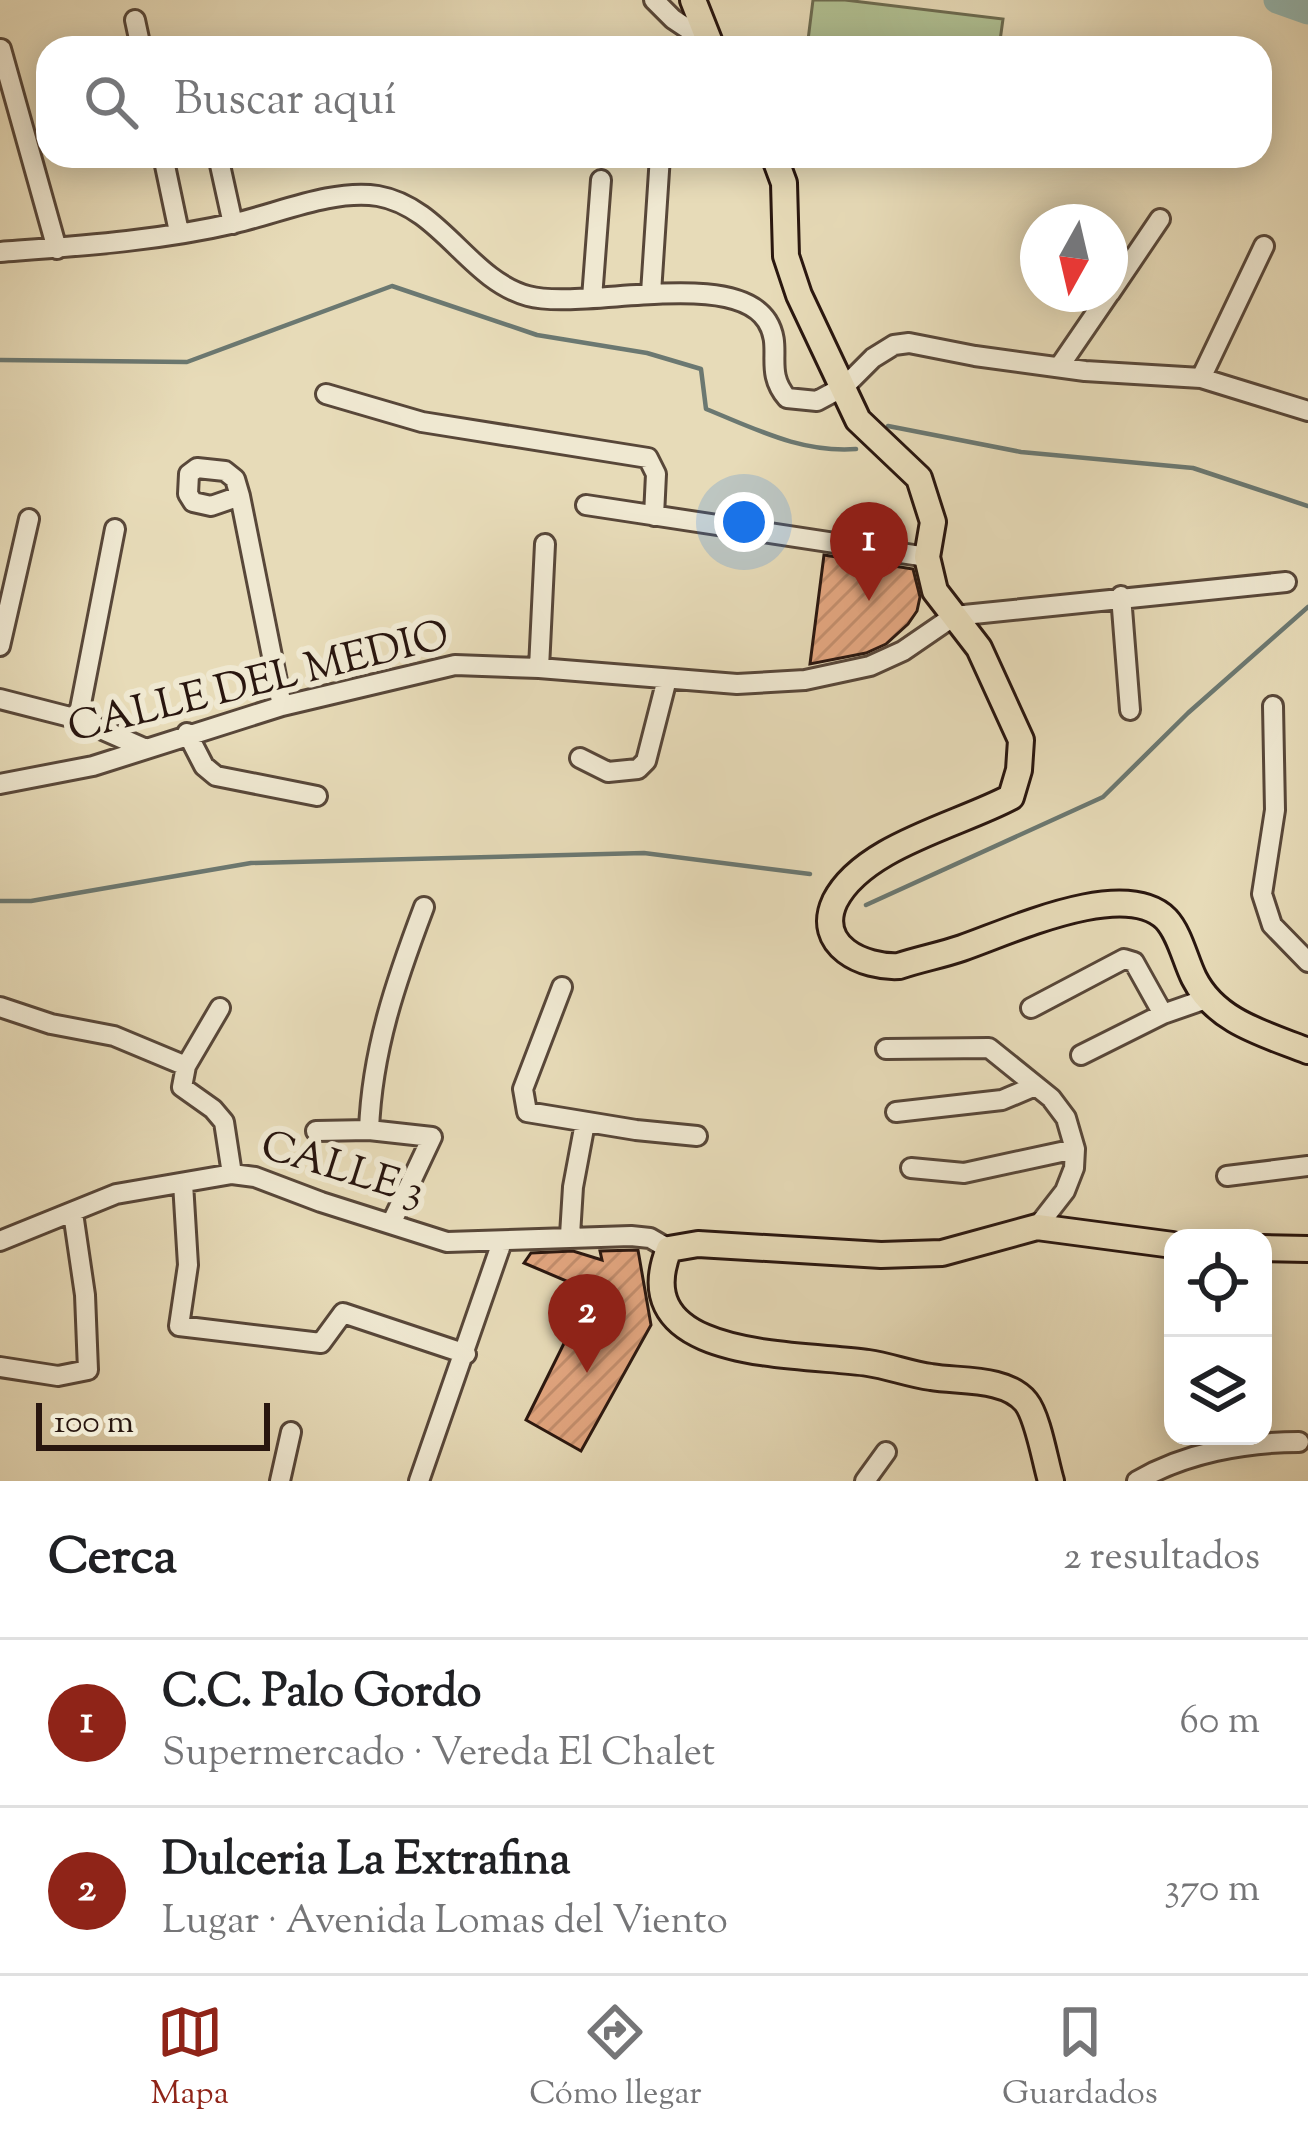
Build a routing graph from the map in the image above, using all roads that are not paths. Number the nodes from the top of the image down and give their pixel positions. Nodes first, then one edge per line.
1 (654, 0) edge
2 (694, 0) edge
3 (135, 20) dead end
4 (138, 36) edge
5 (698, 36) edge
6 (708, 36) edge
7 (1, 49) edge
8 (165, 168) edge
9 (221, 168) edge
10 (659, 168) edge
11 (778, 168) edge
12 (601, 180) dead end
13 (1160, 219) dead end
14 (233, 224) junction
15 (178, 232) junction
16 (1264, 246) dead end
17 (57, 249) junction
18 (0, 252) edge
19 (1128, 267) edge
20 (651, 293) junction
21 (592, 298) junction
22 (1098, 312) edge
23 (1059, 368) junction
24 (1201, 378) junction
25 (845, 386) junction
26 (326, 394) dead end
27 (1308, 411) edge
28 (240, 496) dead end
29 (586, 506) dead end
30 (654, 516) junction
31 (29, 519) dead end
32 (116, 529) dead end
33 (545, 544) dead end
34 (927, 557) junction
35 (1286, 582) dead end
36 (1121, 596) junction
37 (953, 616) junction
38 (0, 646) edge
39 (539, 668) junction
40 (667, 679) junction
41 (0, 699) edge
42 (282, 706) junction
43 (1273, 706) dead end
44 (1130, 710) dead end
45 (78, 719) junction
46 (188, 733) junction
47 (146, 749) junction
48 (580, 758) dead end
49 (0, 784) edge
50 (317, 796) dead end
51 (424, 907) dead end
52 (1308, 962) edge
53 (562, 987) dead end
54 (1207, 999) junction
55 (0, 1007) edge
56 (220, 1008) dead end
57 (1031, 1008) dead end
58 (1163, 1014) junction
59 (886, 1048) dead end
60 (1308, 1051) edge
61 (1081, 1055) dead end
62 (186, 1066) junction
63 (1033, 1087) junction
64 (896, 1112) dead end
65 (585, 1123) junction
66 (369, 1130) junction
67 (316, 1131) dead end
68 (697, 1136) dead end
69 (1075, 1149) junction
70 (1308, 1166) edge
71 (911, 1168) dead end
72 (232, 1174) junction
73 (1227, 1176) dead end
74 (183, 1183) junction
75 (73, 1213) junction
76 (391, 1224) junction
77 (1037, 1227) junction
78 (570, 1235) junction
79 (0, 1241) edge
80 (502, 1242) junction
81 (1164, 1244) edge
82 (1272, 1248) edge
83 (669, 1249) junction
84 (1308, 1249) edge
85 (466, 1354) junction
86 (0, 1367) edge
87 (291, 1432) dead end
88 (1300, 1442) dead end
89 (886, 1452) dead end
90 (280, 1481) edge
91 (418, 1481) edge
92 (865, 1481) edge
93 (1051, 1481) edge
94 (1137, 1481) edge

1 - 5 street
2 - 6 main road
3 - 4 street
7 - 17 street
8 - 15 street
9 - 14 street
10 - 20 street
11 - 25 main road
12 - 21 street
13 - 19 street
14 - 15 street
14 - 21 street
15 - 17 street
16 - 24 street
17 - 18 street
20 - 21 street
20 - 25 street
22 - 23 street
23 - 24 street
23 - 25 street
24 - 27 street
25 - 34 main road
26 - 30 street
28 - 42 street
29 - 30 street
30 - 34 street
31 - 38 street
32 - 45 street
33 - 39 street
34 - 37 main road
35 - 36 street
36 - 37 street
36 - 44 street
37 - 40 street, CALLE DEL MEDIO
37 - 54 main road
39 - 40 street, CALLE DEL MEDIO
39 - 42 street, CALLE DEL MEDIO
40 - 48 street
41 - 45 street
42 - 46 street, CALLE DEL MEDIO
43 - 52 street
45 - 47 street
46 - 47 street, CALLE DEL MEDIO
46 - 50 street
47 - 49 street, CALLE DEL MEDIO
51 - 66 street
53 - 65 street
54 - 58 street
54 - 60 main road
55 - 62 street
56 - 62 street
57 - 58 street
58 - 61 street
59 - 63 street
62 - 72 street
63 - 64 street
63 - 69 street
65 - 68 street
65 - 78 street
66 - 67 street
66 - 76 street
69 - 71 street
69 - 77 street
70 - 73 street
72 - 74 street, CALLE 3
72 - 76 street, CALLE 3
74 - 75 street, CALLE 3
74 - 85 street
75 - 79 street, CALLE 3
75 - 86 street
76 - 80 street, CALLE 3
77 - 81 main road
77 - 83 main road
78 - 80 street, CALLE 3
78 - 83 street, CALLE 3
80 - 85 street
82 - 84 main road
83 - 93 main road
85 - 91 street
87 - 90 street
88 - 94 street
89 - 92 street

